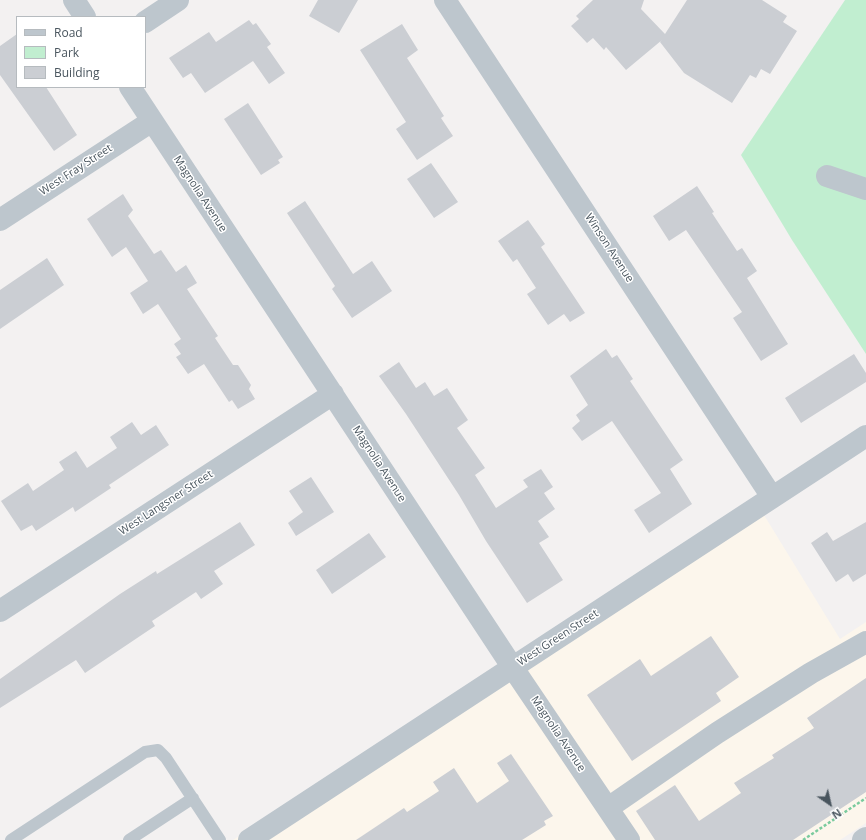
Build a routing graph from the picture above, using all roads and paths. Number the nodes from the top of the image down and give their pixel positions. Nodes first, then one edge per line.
1 (74, 0) edge
2 (178, 0) edge
3 (444, 0) edge
4 (84, 16) edge
5 (146, 21) edge
6 (131, 88) edge
7 (152, 121) junction
8 (827, 176) dead end
9 (866, 188) edge
10 (0, 220) edge
11 (333, 394) junction
12 (866, 436) edge
13 (772, 497) junction
14 (0, 611) edge
15 (866, 642) edge
16 (513, 668) junction
17 (193, 798) junction
18 (866, 798) edge
19 (608, 808) junction
20 (866, 838) edge
21 (11, 840) edge
22 (129, 840) edge
23 (220, 840) edge
24 (249, 840) edge
25 (629, 840) edge
26 (803, 840) edge
27 (863, 840) edge

1 - 4 street
2 - 5 street
3 - 13 street, Winson Avenue
6 - 7 street, Magnolia Avenue
7 - 10 street, West Fray Street
7 - 11 street, Magnolia Avenue
8 - 9 street
11 - 14 street, West Langsner Street
11 - 16 street, Magnolia Avenue
12 - 13 street, West Green Street
13 - 16 street, West Green Street
15 - 19 street
16 - 19 street, Magnolia Avenue
16 - 24 street, West Green Street
17 - 21 lane
17 - 22 lane
17 - 23 lane
18 - 26 path
19 - 25 street, Magnolia Avenue
20 - 27 street

